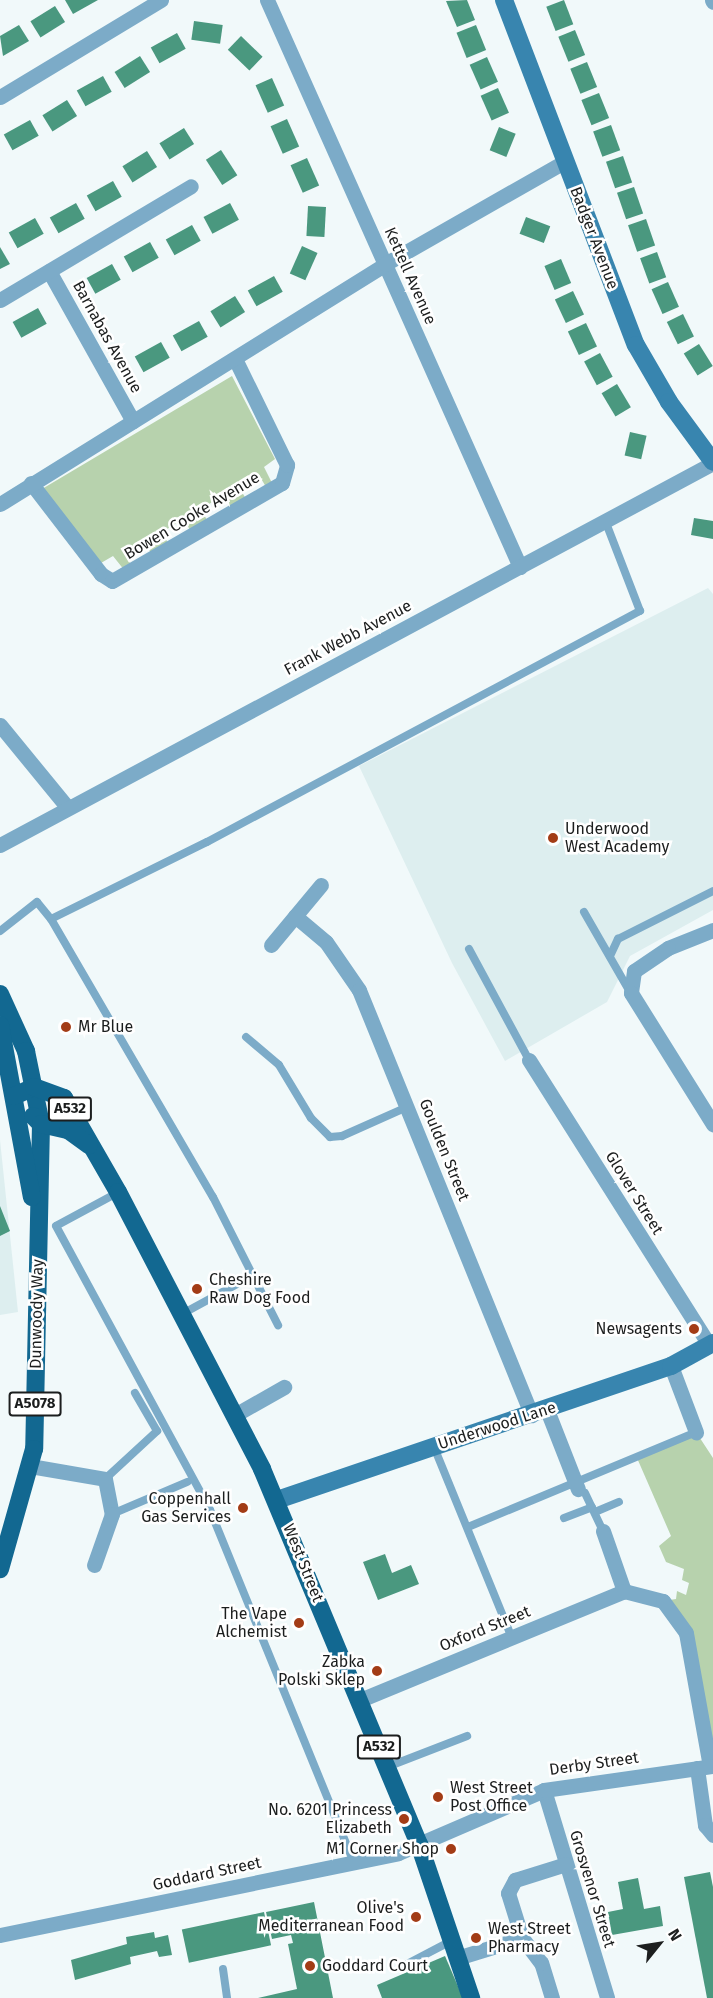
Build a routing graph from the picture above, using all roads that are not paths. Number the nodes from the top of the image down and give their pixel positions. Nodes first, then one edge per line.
1 (161, 0) edge
2 (267, 0) edge
3 (504, 0) edge
4 (0, 97) edge
5 (564, 162) junction
6 (191, 186) dead end
7 (385, 264) junction
8 (49, 271) junction
9 (0, 300) edge
10 (235, 359) junction
11 (133, 421) junction
12 (713, 462) edge
13 (31, 483) junction
14 (0, 504) edge
15 (606, 523) junction
16 (520, 567) junction
17 (0, 724) edge
18 (68, 808) junction
19 (0, 845) edge
20 (321, 885) dead end
21 (713, 891) edge
22 (584, 912) dead end
23 (295, 916) junction
24 (51, 919) junction
25 (710, 930) edge
26 (0, 931) edge
27 (271, 945) dead end
28 (469, 949) dead end
29 (610, 956) junction
30 (631, 993) junction
31 (0, 994) edge
32 (0, 1025) edge
33 (246, 1037) dead end
34 (529, 1060) joint
35 (34, 1087) junction
36 (7, 1096) edge
37 (407, 1107) junction
38 (41, 1124) junction
39 (713, 1124) edge
40 (93, 1148) junction
41 (118, 1192) junction
42 (39, 1234) junction
43 (252, 1276) junction
44 (180, 1315) junction
45 (278, 1325) dead end
46 (711, 1344) edge
47 (671, 1366) junction
48 (284, 1387) dead end
49 (135, 1393) dead end
50 (539, 1412) junction
51 (233, 1416) junction
52 (696, 1432) joint
53 (434, 1447) junction
54 (30, 1466) junction
55 (105, 1479) junction
56 (187, 1482) dead end
57 (580, 1489) junction
58 (278, 1500) junction
59 (619, 1502) dead end
60 (594, 1510) junction
61 (112, 1514) junction
62 (564, 1518) dead end
63 (468, 1527) junction
64 (603, 1531) joint
65 (94, 1565) dead end
66 (0, 1569) edge
67 (624, 1591) junction
68 (512, 1638) junction
69 (360, 1700) junction
70 (468, 1736) dead end
71 (707, 1766) edge
72 (387, 1767) junction
73 (544, 1790) junction
74 (713, 1835) edge
75 (419, 1844) junction
76 (354, 1862) junction
77 (566, 1864) junction
78 (0, 1935) edge
79 (522, 1938) junction
80 (454, 1949) junction
81 (407, 1964) dead end
82 (223, 1969) dead end
83 (227, 1998) edge
84 (471, 1998) edge
85 (552, 1998) edge
86 (607, 1998) edge

1 - 4 street
2 - 7 street, Kettell Avenue
3 - 5 street, Badger Avenue
5 - 7 street
5 - 12 street, Badger Avenue
6 - 8 street, Barnabas Avenue
7 - 10 street
7 - 16 street, Kettell Avenue
8 - 9 street, Barnabas Avenue
8 - 11 street, Barnabas Avenue
10 - 11 street
10 - 13 street, Bowen Cooke Avenue
11 - 13 street
12 - 15 street, Frank Webb Avenue
13 - 14 street
15 - 16 street, Frank Webb Avenue
15 - 24 lane
16 - 18 street, Frank Webb Avenue
17 - 18 street
18 - 19 street, Frank Webb Avenue
20 - 23 street
21 - 29 lane
22 - 29 lane
23 - 27 street
23 - 37 street, Goulden Street
24 - 26 lane
24 - 43 lane
25 - 30 street
28 - 34 lane
29 - 30 lane
30 - 39 street
31 - 35 main road, A532
32 - 36 main road
33 - 37 lane
34 - 46 street, Glover Street
35 - 36 main road, A532
35 - 38 main road, A532
35 - 40 main road, West Street / A532
36 - 38 main road, A532
36 - 42 main road, Dunwoody Way / A5078
37 - 50 street, Goulden Street
38 - 40 main road, West Street / A532
38 - 42 main road, Dunwoody Way / A5078
40 - 41 main road, West Street / A532
41 - 44 main road, West Street / A532
41 - 76 lane
42 - 54 main road, Dunwoody Way / A5078
43 - 44 lane
43 - 45 lane
44 - 51 main road, West Street / A532
46 - 47 street, Underwood Lane
47 - 50 street, Underwood Lane
47 - 52 street
48 - 51 street
49 - 55 lane
50 - 53 street, Underwood Lane
50 - 57 street, Goulden Street
51 - 58 main road, West Street / A532
52 - 57 lane
53 - 58 street, Underwood Lane
53 - 63 lane
54 - 55 street
54 - 66 main road, Dunwoody Way / A5078
55 - 61 street
56 - 61 lane
57 - 60 lane
57 - 63 lane
58 - 69 main road, West Street / A532
59 - 60 lane
60 - 62 lane
60 - 64 lane
61 - 65 street
63 - 68 lane
64 - 67 street
67 - 68 street, Oxford Street
67 - 71 street
68 - 69 street, Oxford Street
69 - 72 main road, West Street / A532
70 - 72 lane
71 - 73 street, Derby Street
71 - 74 street
72 - 75 main road, West Street / A532
73 - 75 street, Derby Street
73 - 77 street, Grosvenor Street
75 - 76 street, Goddard Street
75 - 80 main road, West Street / A532
76 - 78 street, Goddard Street
77 - 79 street
77 - 86 street, Grosvenor Street
79 - 80 street
79 - 85 street
80 - 81 lane
80 - 84 main road, West Street / A532
82 - 83 lane

